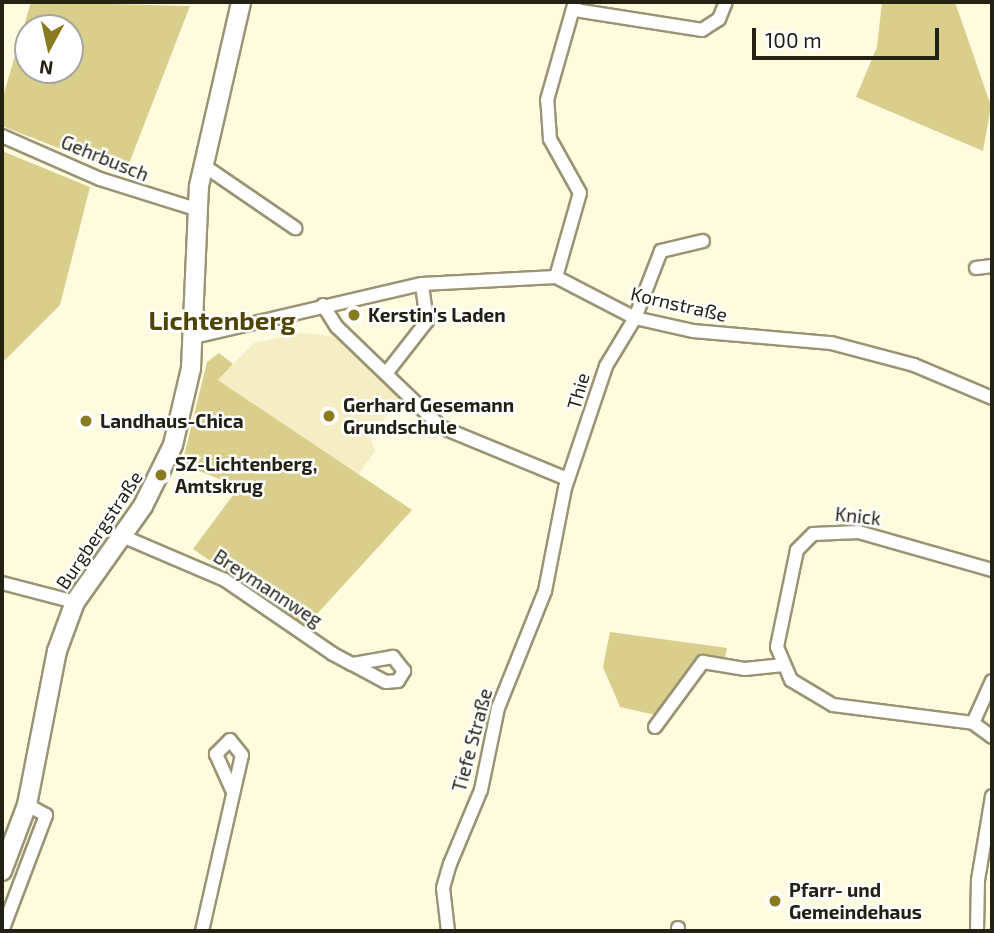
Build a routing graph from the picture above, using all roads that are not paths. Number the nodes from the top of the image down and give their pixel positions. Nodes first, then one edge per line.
1 (242, 2) edge
2 (726, 2) edge
3 (575, 6) edge
4 (2, 136) edge
5 (203, 165) junction
6 (196, 209) junction
7 (295, 228) dead end
8 (703, 241) dead end
9 (992, 266) edge
10 (976, 268) dead end
11 (556, 277) junction
12 (422, 284) junction
13 (323, 304) junction
14 (635, 318) junction
15 (194, 337) junction
16 (388, 371) junction
17 (992, 398) edge
18 (567, 479) junction
19 (122, 536) junction
20 (992, 570) edge
21 (2, 583) edge
22 (75, 602) junction
23 (352, 664) dead end
24 (781, 665) junction
25 (992, 681) edge
26 (973, 723) junction
27 (655, 727) dead end
28 (992, 737) edge
29 (232, 790) dead end
30 (992, 796) edge
31 (27, 805) junction
32 (2, 872) edge
33 (2, 931) edge
34 (202, 931) edge
35 (448, 931) edge
36 (977, 931) edge

1 - 5 street, Burgbergstraße
2 - 3 street
3 - 11 street
4 - 6 street, Gehrbusch
5 - 6 street, Burgbergstraße
5 - 7 street
6 - 15 street, Burgbergstraße
8 - 14 street, Thie
9 - 10 street
11 - 12 street
11 - 14 street, Kornstraße
12 - 13 street
12 - 16 street
13 - 15 street
13 - 16 street
14 - 17 street, Kornstraße
14 - 18 street, Thie
15 - 19 street, Burgbergstraße
16 - 18 street
18 - 35 street, Tiefe Straße
19 - 22 street, Burgbergstraße
19 - 23 street, Breymannweg
20 - 24 street, Knick
21 - 22 street
22 - 31 street, Burgbergstraße
24 - 26 street
24 - 27 street
25 - 26 street
26 - 28 street
29 - 34 street
30 - 36 street
31 - 32 street, Burgbergstraße
31 - 33 street

